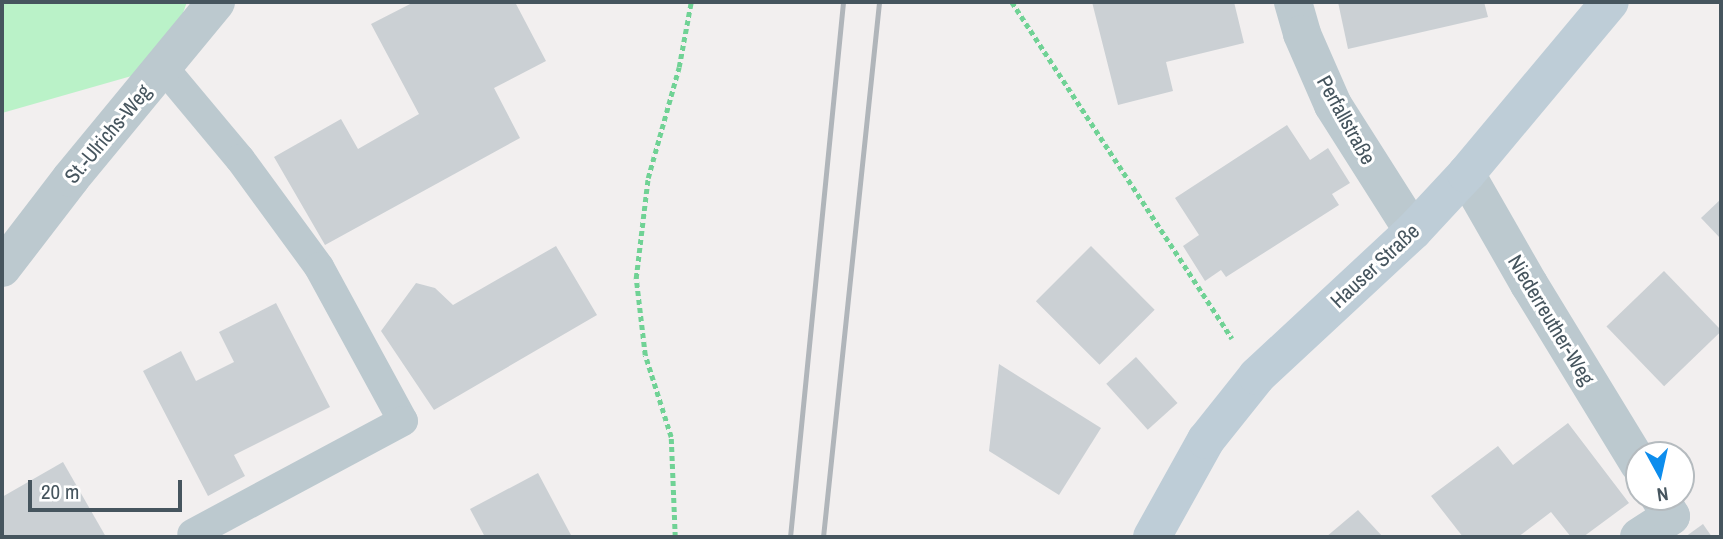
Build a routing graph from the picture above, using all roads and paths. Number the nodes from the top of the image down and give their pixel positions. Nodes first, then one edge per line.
1 (216, 2) edge
2 (691, 2) edge
3 (1012, 2) edge
4 (1293, 2) edge
5 (1610, 2) edge
6 (163, 67) junction
7 (1466, 174) junction
8 (1413, 231) junction
9 (2, 268) edge
10 (1257, 376) junction
11 (1625, 441) edge
12 (1668, 511) edge
13 (192, 534) dead end
14 (675, 537) edge
15 (1152, 537) edge
16 (1639, 537) edge

1 - 6 street, St.-Ulrichs-Weg
2 - 14 path
3 - 10 path
4 - 8 street, Perfallstraße
5 - 7 street, Hauser Straße
6 - 9 street, St.-Ulrichs-Weg
6 - 13 lane
7 - 8 street, Hauser Straße
7 - 11 street, Niederreuther-Weg
8 - 10 street, Hauser Straße
10 - 15 street, Hauser Straße
12 - 16 street

